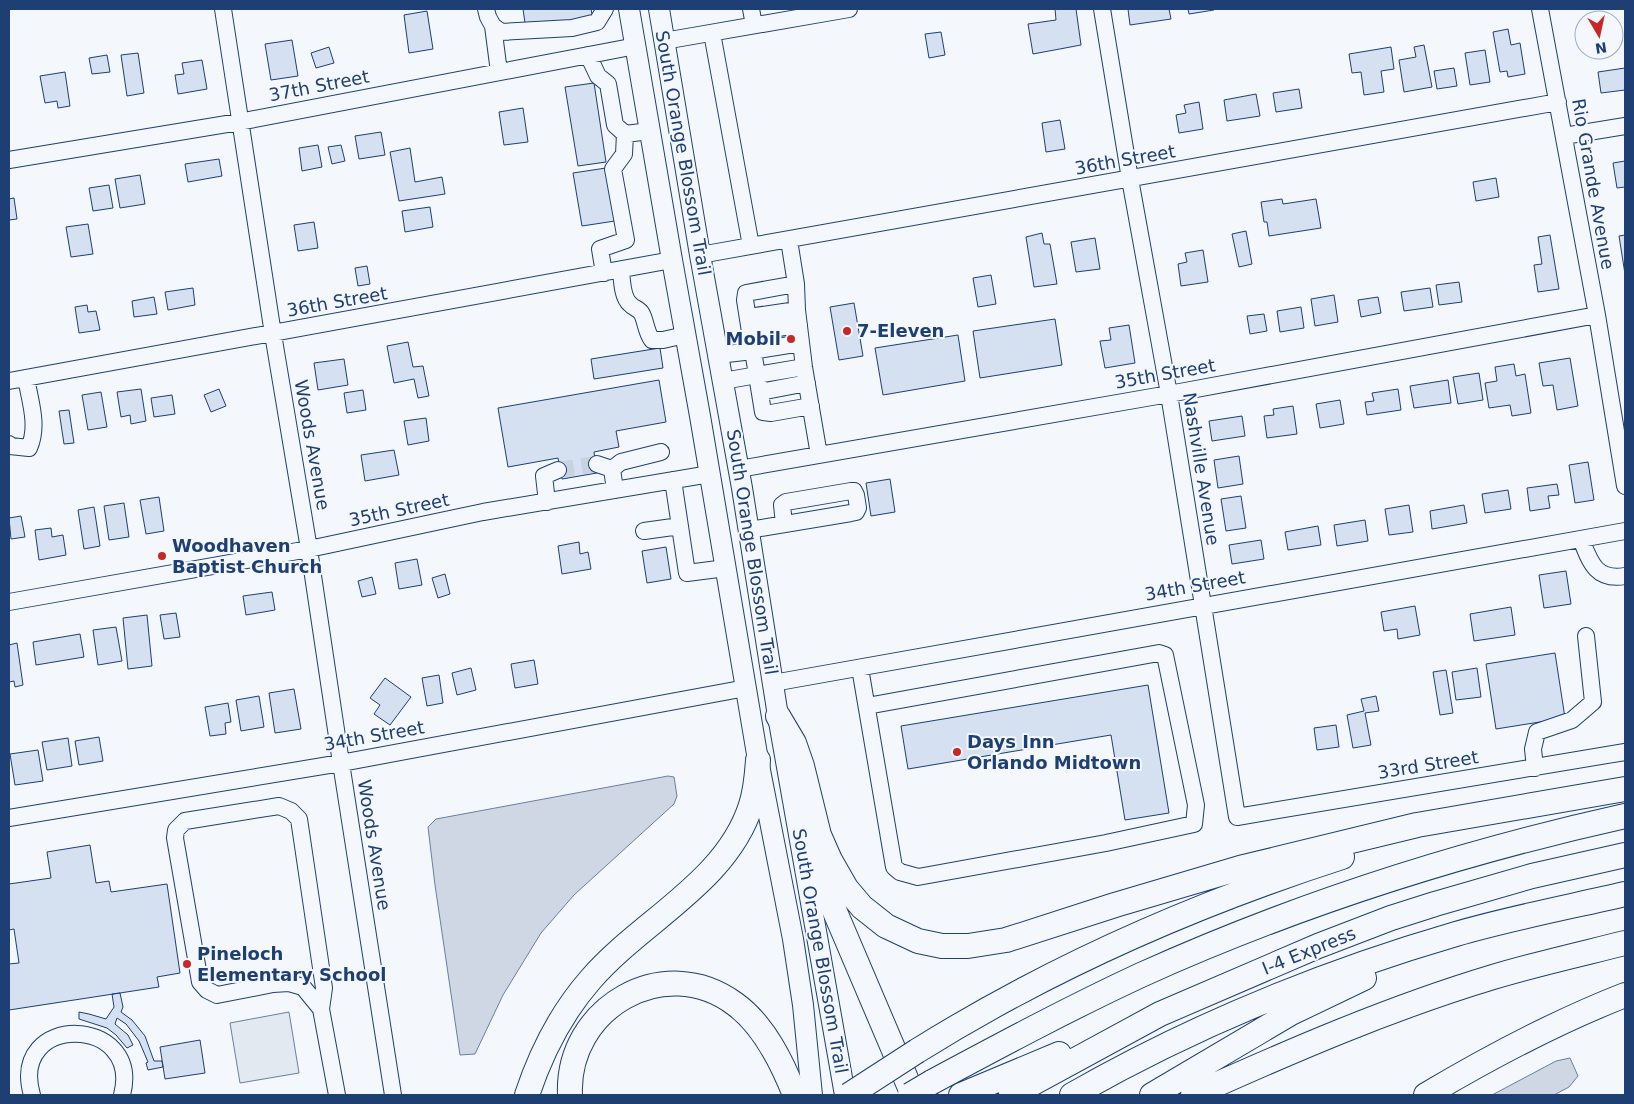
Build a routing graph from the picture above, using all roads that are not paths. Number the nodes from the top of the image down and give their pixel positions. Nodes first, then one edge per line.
1 (223, 9) edge
2 (486, 9) edge
3 (605, 9) edge
4 (630, 9) edge
5 (659, 9) edge
6 (751, 9) edge
7 (849, 9) edge
8 (1102, 9) edge
9 (1540, 9) edge
10 (754, 25) junction
11 (493, 26) junction
12 (712, 33) junction
13 (664, 41) junction
14 (636, 46) junction
15 (588, 55) junction
16 (499, 72) junction
17 (1558, 102) junction
18 (240, 122) junction
19 (1625, 126) edge
20 (650, 130) junction
21 (624, 134) junction
22 (1564, 136) junction
23 (9, 160) edge
24 (1130, 179) junction
25 (789, 240) junction
26 (751, 246) junction
27 (700, 255) junction
28 (672, 260) junction
29 (621, 270) junction
30 (604, 273) junction
31 (796, 284) junction
32 (679, 299) junction
33 (1597, 314) junction
34 (798, 317) junction
35 (749, 325) junction
36 (273, 334) junction
37 (686, 335) junction
38 (801, 343) junction
39 (753, 351) junction
40 (718, 355) junction
41 (804, 367) junction
42 (757, 375) junction
43 (26, 378) junction
44 (9, 381) edge
45 (723, 381) junction
46 (807, 384) junction
47 (760, 392) junction
48 (1169, 394) junction
49 (1619, 405) edge
50 (811, 406) junction
51 (9, 444) edge
52 (661, 452) dead end
53 (819, 455) junction
54 (739, 469) junction
55 (558, 470) tunnel mouth
56 (710, 474) junction
57 (673, 480) junction
58 (1625, 486) edge
59 (615, 490) junction
60 (547, 502) junction
61 (784, 524) dead end
62 (680, 526) junction
63 (749, 530) junction
64 (644, 531) dead end
65 (1625, 531) edge
66 (1581, 539) junction
67 (309, 549) junction
68 (726, 568) junction
69 (1625, 576) edge
70 (9, 602) edge
71 (1202, 605) junction
72 (1586, 636) dead end
73 (860, 668) junction
74 (773, 684) junction
75 (746, 688) junction
76 (867, 706) junction
77 (778, 716) junction
78 (1625, 752) edge
79 (786, 753) junction
80 (758, 760) junction
81 (341, 763) junction
82 (1535, 768) junction
83 (1625, 788) edge
84 (1514, 807) junction
85 (1625, 816) edge
86 (1237, 817) joint
87 (9, 818) edge
88 (1625, 855) edge
89 (1625, 894) edge
90 (1563, 908) junction
91 (1625, 943) edge
92 (1625, 994) edge
93 (321, 1009) junction
94 (1160, 1014) junction
95 (918, 1091) edge
96 (32, 1095) edge
97 (122, 1095) edge
98 (337, 1095) edge
99 (393, 1095) edge
100 (527, 1095) edge
101 (570, 1095) edge
102 (795, 1095) edge
103 (812, 1095) edge
104 (847, 1095) edge
105 (960, 1095) edge
106 (1012, 1095) edge
107 (1072, 1095) edge
108 (1152, 1095) edge
109 (1193, 1095) edge
110 (1426, 1095) edge

1 - 18 street, Woods Avenue
2 - 11 street
3 - 11 street
4 - 14 main road, South Orange Blossom Trail
5 - 13 main road, South Orange Blossom Trail
6 - 10 street
7 - 10 street
8 - 24 street, Nashville Avenue
9 - 17 street, Rio Grande Avenue
10 - 12 street
11 - 16 street
12 - 13 street
12 - 26 street
13 - 27 main road, South Orange Blossom Trail
14 - 15 street, 37th Street
14 - 20 main road, South Orange Blossom Trail
15 - 16 street, 37th Street
15 - 21 street
16 - 18 street, 37th Street
17 - 22 street, Rio Grande Avenue
17 - 24 street, 36th Street
18 - 23 street, 37th Street
18 - 36 street, Woods Avenue
19 - 22 street
20 - 21 street
20 - 28 main road, South Orange Blossom Trail
21 - 30 street
22 - 33 street, Rio Grande Avenue
24 - 25 street, 36th Street
24 - 48 street, Nashville Avenue
25 - 26 street, 36th Street
25 - 31 street
26 - 27 street, 36th Street
27 - 40 main road, South Orange Blossom Trail
28 - 29 street, 36th Street
28 - 32 main road, South Orange Blossom Trail
29 - 30 street, 36th Street
29 - 37 street
30 - 36 street, 36th Street
31 - 34 street
31 - 35 street
32 - 37 main road, South Orange Blossom Trail
32 - 54 main road
33 - 48 street, 35th Street
33 - 49 street, Rio Grande Avenue
34 - 35 street
34 - 38 street
35 - 39 street
36 - 43 street, 36th Street
36 - 67 street, Woods Avenue
37 - 56 main road, South Orange Blossom Trail
38 - 39 street
38 - 41 street
39 - 40 street
39 - 42 street
40 - 45 main road, South Orange Blossom Trail
41 - 42 street
41 - 46 street
42 - 45 street
42 - 47 street
43 - 44 street, 36th Street
43 - 51 street
45 - 54 main road, South Orange Blossom Trail
46 - 47 street
46 - 50 street
47 - 50 street
48 - 53 street, 35th Street
48 - 71 street, Nashville Avenue
49 - 58 street, Rio Grande Avenue
50 - 53 street
52 - 59 street
53 - 54 street, 35th Street
54 - 63 main road, South Orange Blossom Trail
55 - 60 street
56 - 57 street, 35th Street
56 - 68 main road, South Orange Blossom Trail
56 - 74 main road
57 - 59 street, 35th Street
57 - 62 street
59 - 60 street, 35th Street
60 - 67 street, 35th Street
61 - 63 street
62 - 64 street
62 - 68 street
63 - 74 main road, South Orange Blossom Trail
65 - 66 street, 34th Street
66 - 69 street
66 - 71 street, 34th Street
67 - 70 street, 35th Street
67 - 81 street, Woods Avenue
68 - 75 main road, South Orange Blossom Trail
71 - 73 street, 34th Street
71 - 86 street, Nashville Avenue
72 - 82 street
73 - 74 street, 34th Street
73 - 76 street
74 - 77 main road, South Orange Blossom Trail
75 - 80 main road, South Orange Blossom Trail
75 - 81 street, 34th Street
76 - 76 street
77 - 79 main road, South Orange Blossom Trail
77 - 84 highway
78 - 82 street, 33rd Street
79 - 95 highway
79 - 104 main road, South Orange Blossom Trail
80 - 100 highway
80 - 103 main road, South Orange Blossom Trail
81 - 87 street, 34th Street
81 - 99 street, Woods Avenue
82 - 86 street, 33rd Street
83 - 84 highway
84 - 104 highway, bridge
85 - 95 highway
88 - 94 highway, I-4 Express
89 - 90 highway, I-4 Express
90 - 107 highway, I-4 Express
90 - 108 highway
91 - 109 highway
92 - 110 highway
93 - 93 street
93 - 98 street
94 - 105 highway
94 - 106 highway, I-4 Express
96 - 97 street
101 - 102 highway

